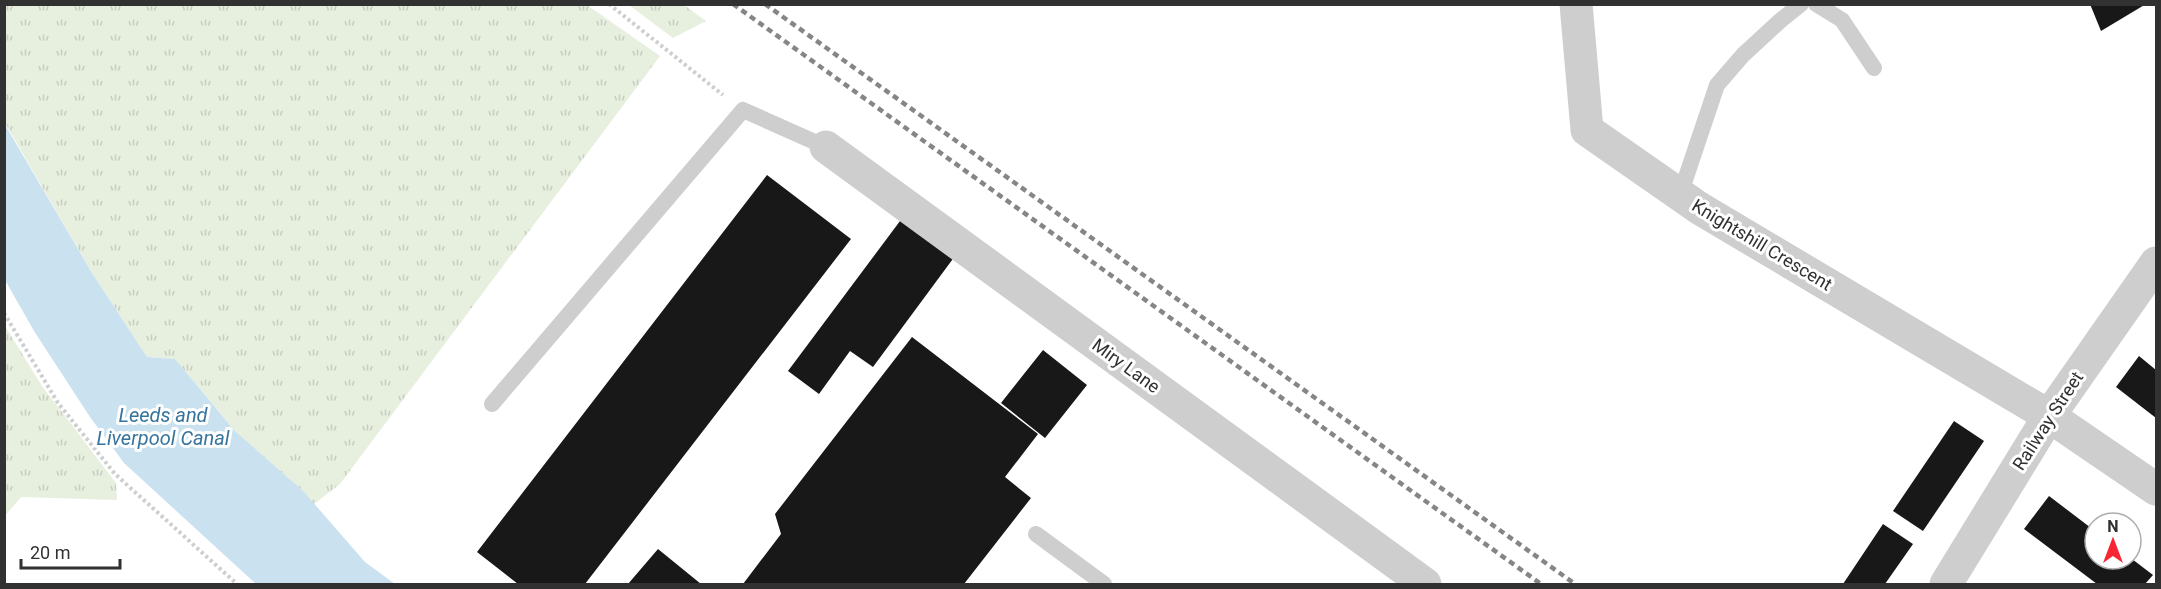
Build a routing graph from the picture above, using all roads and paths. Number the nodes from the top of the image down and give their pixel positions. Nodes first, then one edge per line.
1 (609, 4) edge
2 (1576, 4) edge
3 (1801, 4) edge
4 (1816, 4) edge
5 (1874, 68) dead end
6 (743, 110) junction
7 (826, 147) joint
8 (1680, 195) junction
9 (2157, 263) edge
10 (4, 313) edge
11 (492, 404) dead end
12 (2049, 416) junction
13 (2157, 489) edge
14 (1036, 534) dead end
15 (237, 585) edge
16 (1104, 585) edge
17 (1425, 585) edge
18 (1946, 585) edge

1 - 6 path
2 - 8 street, Knightshill Crescent
3 - 8 lane
4 - 5 lane
6 - 7 lane
6 - 11 lane
7 - 17 street, Miry Lane
8 - 12 street, Knightshill Crescent
9 - 12 street, Railway Street
10 - 15 path
12 - 13 street, Knightshill Crescent
12 - 18 street, Railway Street
14 - 16 lane

